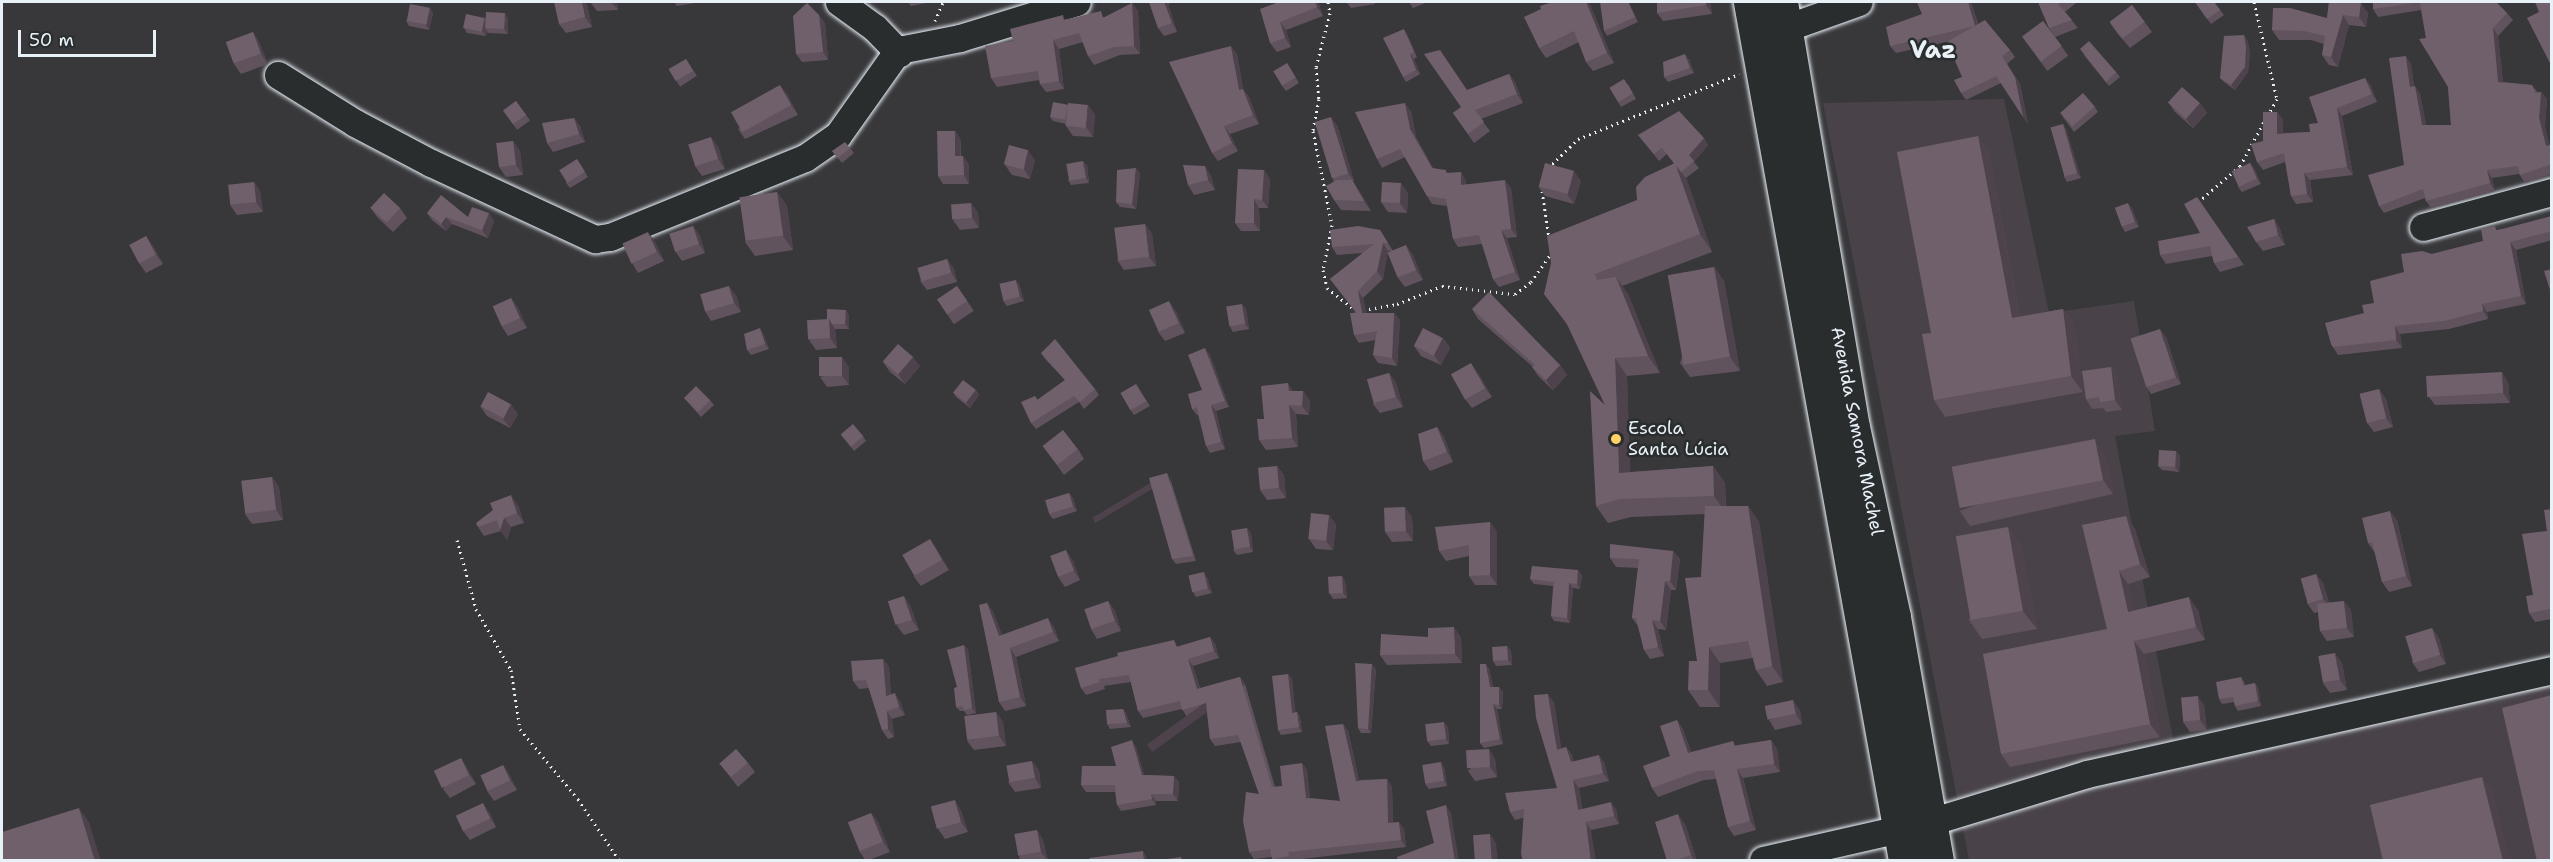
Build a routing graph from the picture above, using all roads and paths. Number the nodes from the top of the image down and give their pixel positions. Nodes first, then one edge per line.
1 (839, 2) edge
2 (1077, 2) edge
3 (1328, 2) edge
4 (1750, 2) edge
5 (1859, 2) edge
6 (2254, 2) edge
7 (1783, 15) edge
8 (898, 52) junction
9 (1763, 65) junction
10 (278, 75) dead end
11 (1545, 173) edge
12 (1541, 182) edge
13 (2552, 192) edge
14 (2194, 205) edge
15 (2423, 227) dead end
16 (458, 540) dead end
17 (2552, 670) edge
18 (1911, 838) edge
19 (619, 861) edge
20 (1763, 861) edge
21 (1937, 861) edge

1 - 8 street
2 - 8 street
3 - 12 path
4 - 9 highway, Avenida Samora Machel
5 - 7 street
6 - 14 path
7 - 18 highway, Avenida Samora Machel
8 - 10 street
9 - 11 path
9 - 18 highway, Avenida Samora Machel
13 - 15 street
16 - 19 path
17 - 18 street
18 - 20 street
18 - 21 highway, Avenida Samora Machel

